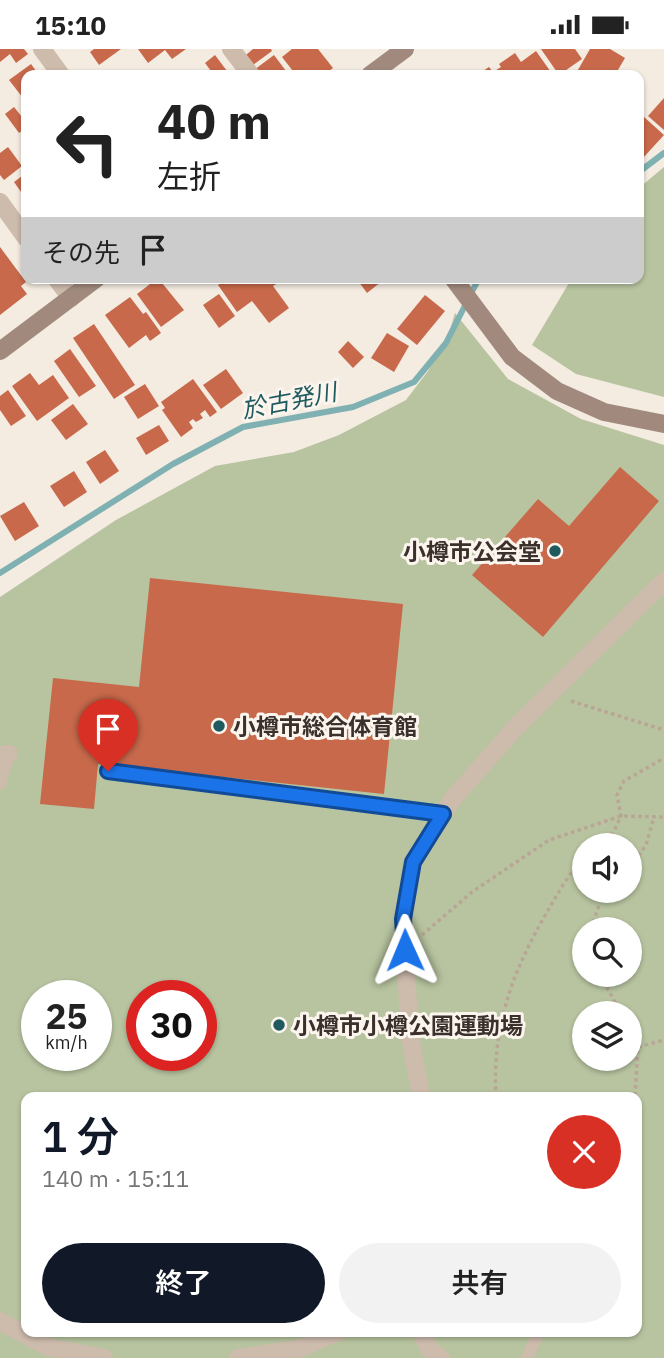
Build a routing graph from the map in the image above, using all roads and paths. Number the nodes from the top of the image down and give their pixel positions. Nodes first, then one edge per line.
1 (42, 49) edge
2 (231, 49) edge
3 (405, 49) edge
4 (57, 70) edge
5 (247, 70) edge
6 (377, 70) edge
7 (0, 202) edge
8 (21, 231) edge
9 (60, 284) edge
10 (89, 284) edge
11 (457, 284) edge
12 (71, 298) junction
13 (0, 351) edge
14 (664, 424) edge
15 (664, 581) edge
16 (548, 695) junction
17 (664, 730) edge
18 (4, 755) edge
19 (664, 758) edge
20 (108, 771) dead end
21 (0, 784) edge
22 (443, 814) junction
23 (621, 816) junction
24 (654, 817) junction
25 (664, 817) edge
26 (612, 833) edge
27 (642, 850) edge
28 (572, 873) edge
29 (405, 950) junction
30 (664, 1040) edge
31 (642, 1046) edge
32 (637, 1071) edge
33 (420, 1092) edge
34 (496, 1092) edge
35 (635, 1092) edge
36 (0, 1321) edge
37 (21, 1332) edge
38 (30, 1337) edge
39 (326, 1337) edge
40 (424, 1337) edge
41 (537, 1337) edge
42 (104, 1358) edge
43 (238, 1358) edge
44 (441, 1358) edge
45 (527, 1358) edge

1 - 4 street
2 - 5 street
3 - 6 street
7 - 8 street
9 - 12 street
10 - 12 street
11 - 14 street
12 - 13 street
15 - 16 street
16 - 17 path
16 - 22 street
18 - 21 lane
19 - 23 path
20 - 22 lane
22 - 29 street
23 - 24 path
23 - 26 path
23 - 29 path
24 - 25 path
24 - 27 path
28 - 34 path
29 - 33 street
30 - 31 path
32 - 35 path
36 - 37 street
38 - 42 street
39 - 43 street
40 - 44 street
41 - 45 lane

